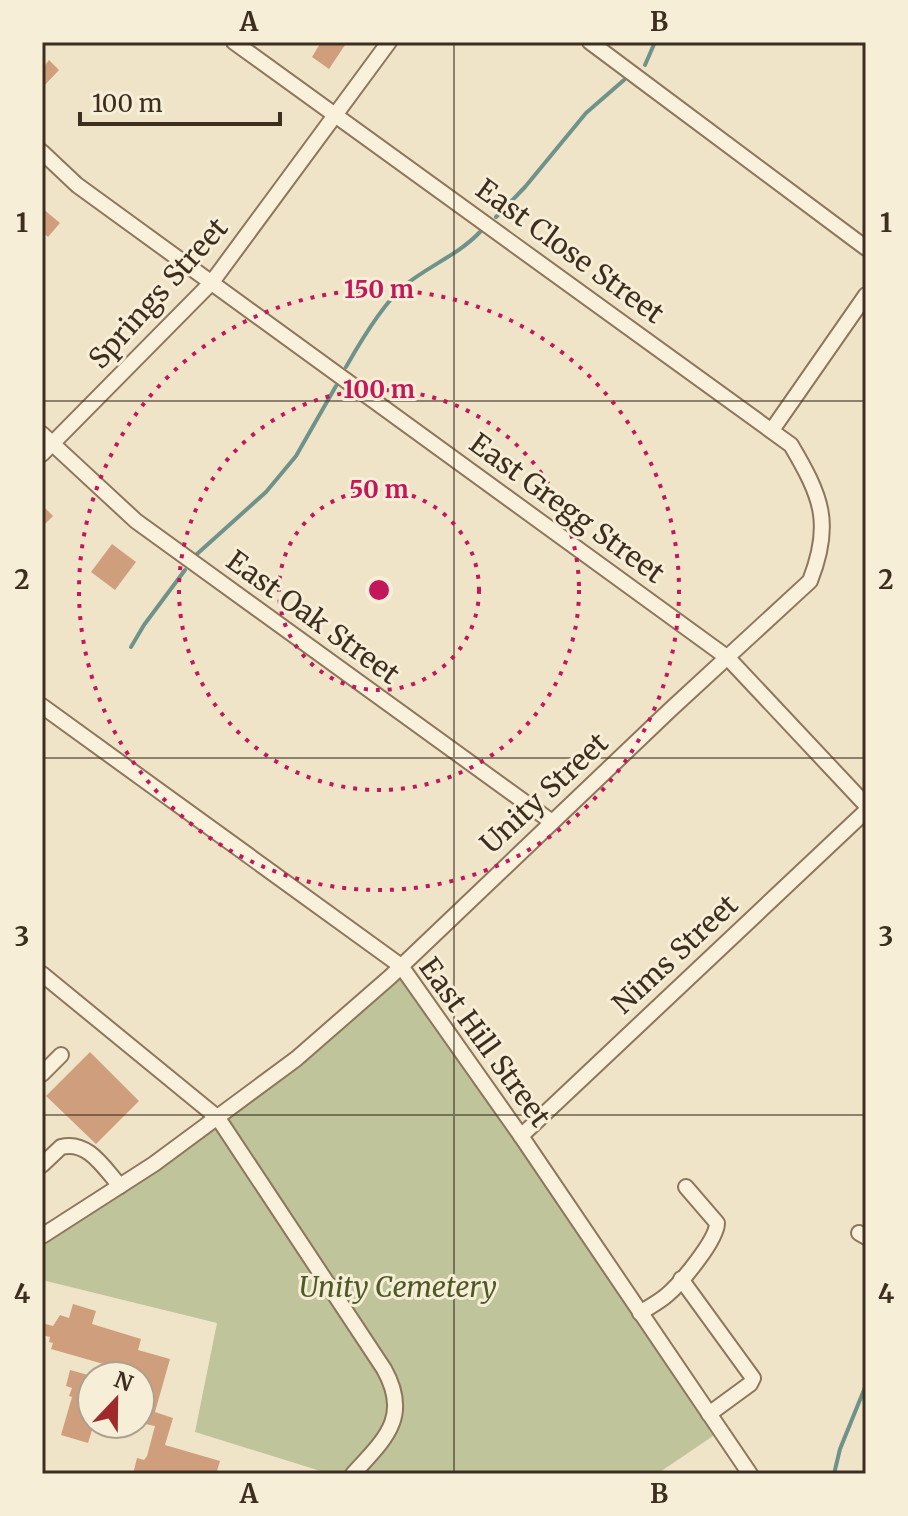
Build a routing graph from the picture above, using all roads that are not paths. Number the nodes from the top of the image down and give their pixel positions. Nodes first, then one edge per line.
1 (234, 42) edge
2 (389, 42) edge
3 (590, 42) edge
4 (336, 115) junction
5 (42, 152) edge
6 (866, 248) edge
7 (212, 282) junction
8 (866, 295) edge
9 (772, 430) junction
10 (42, 434) edge
11 (48, 449) edge
12 (728, 658) junction
13 (42, 706) edge
14 (866, 805) edge
15 (866, 811) edge
16 (552, 822) junction
17 (401, 966) junction
18 (42, 974) edge
19 (61, 1055) dead end
20 (42, 1074) edge
21 (218, 1118) junction
22 (521, 1136) junction
23 (42, 1165) edge
24 (120, 1186) junction
25 (686, 1187) dead end
26 (42, 1236) edge
27 (681, 1279) junction
28 (640, 1313) junction
29 (709, 1414) junction
30 (353, 1474) edge
31 (750, 1474) edge

1 - 4 street, East Close Street
2 - 4 street, Springs Street
3 - 6 street
4 - 7 street, Springs Street
4 - 9 street, East Close Street
5 - 7 street, East Gregg Street
7 - 11 street, Springs Street
7 - 12 street, East Gregg Street
8 - 9 street
9 - 12 street, Unity Street
10 - 11 street, East Oak Street
11 - 16 street, East Oak Street
12 - 14 street, East Gregg Street
12 - 16 street, Unity Street
13 - 17 street, East Hill Street
15 - 22 street, Nims Street
16 - 17 street, Unity Street
17 - 21 street, Unity Street
17 - 22 street, East Hill Street
18 - 21 street
19 - 20 street
21 - 24 street, Unity Street
21 - 30 street
22 - 28 street, East Hill Street
23 - 24 street
24 - 26 street, Unity Street
25 - 27 street
27 - 28 street
27 - 29 street
28 - 29 street, East Hill Street
29 - 31 street, East Hill Street

